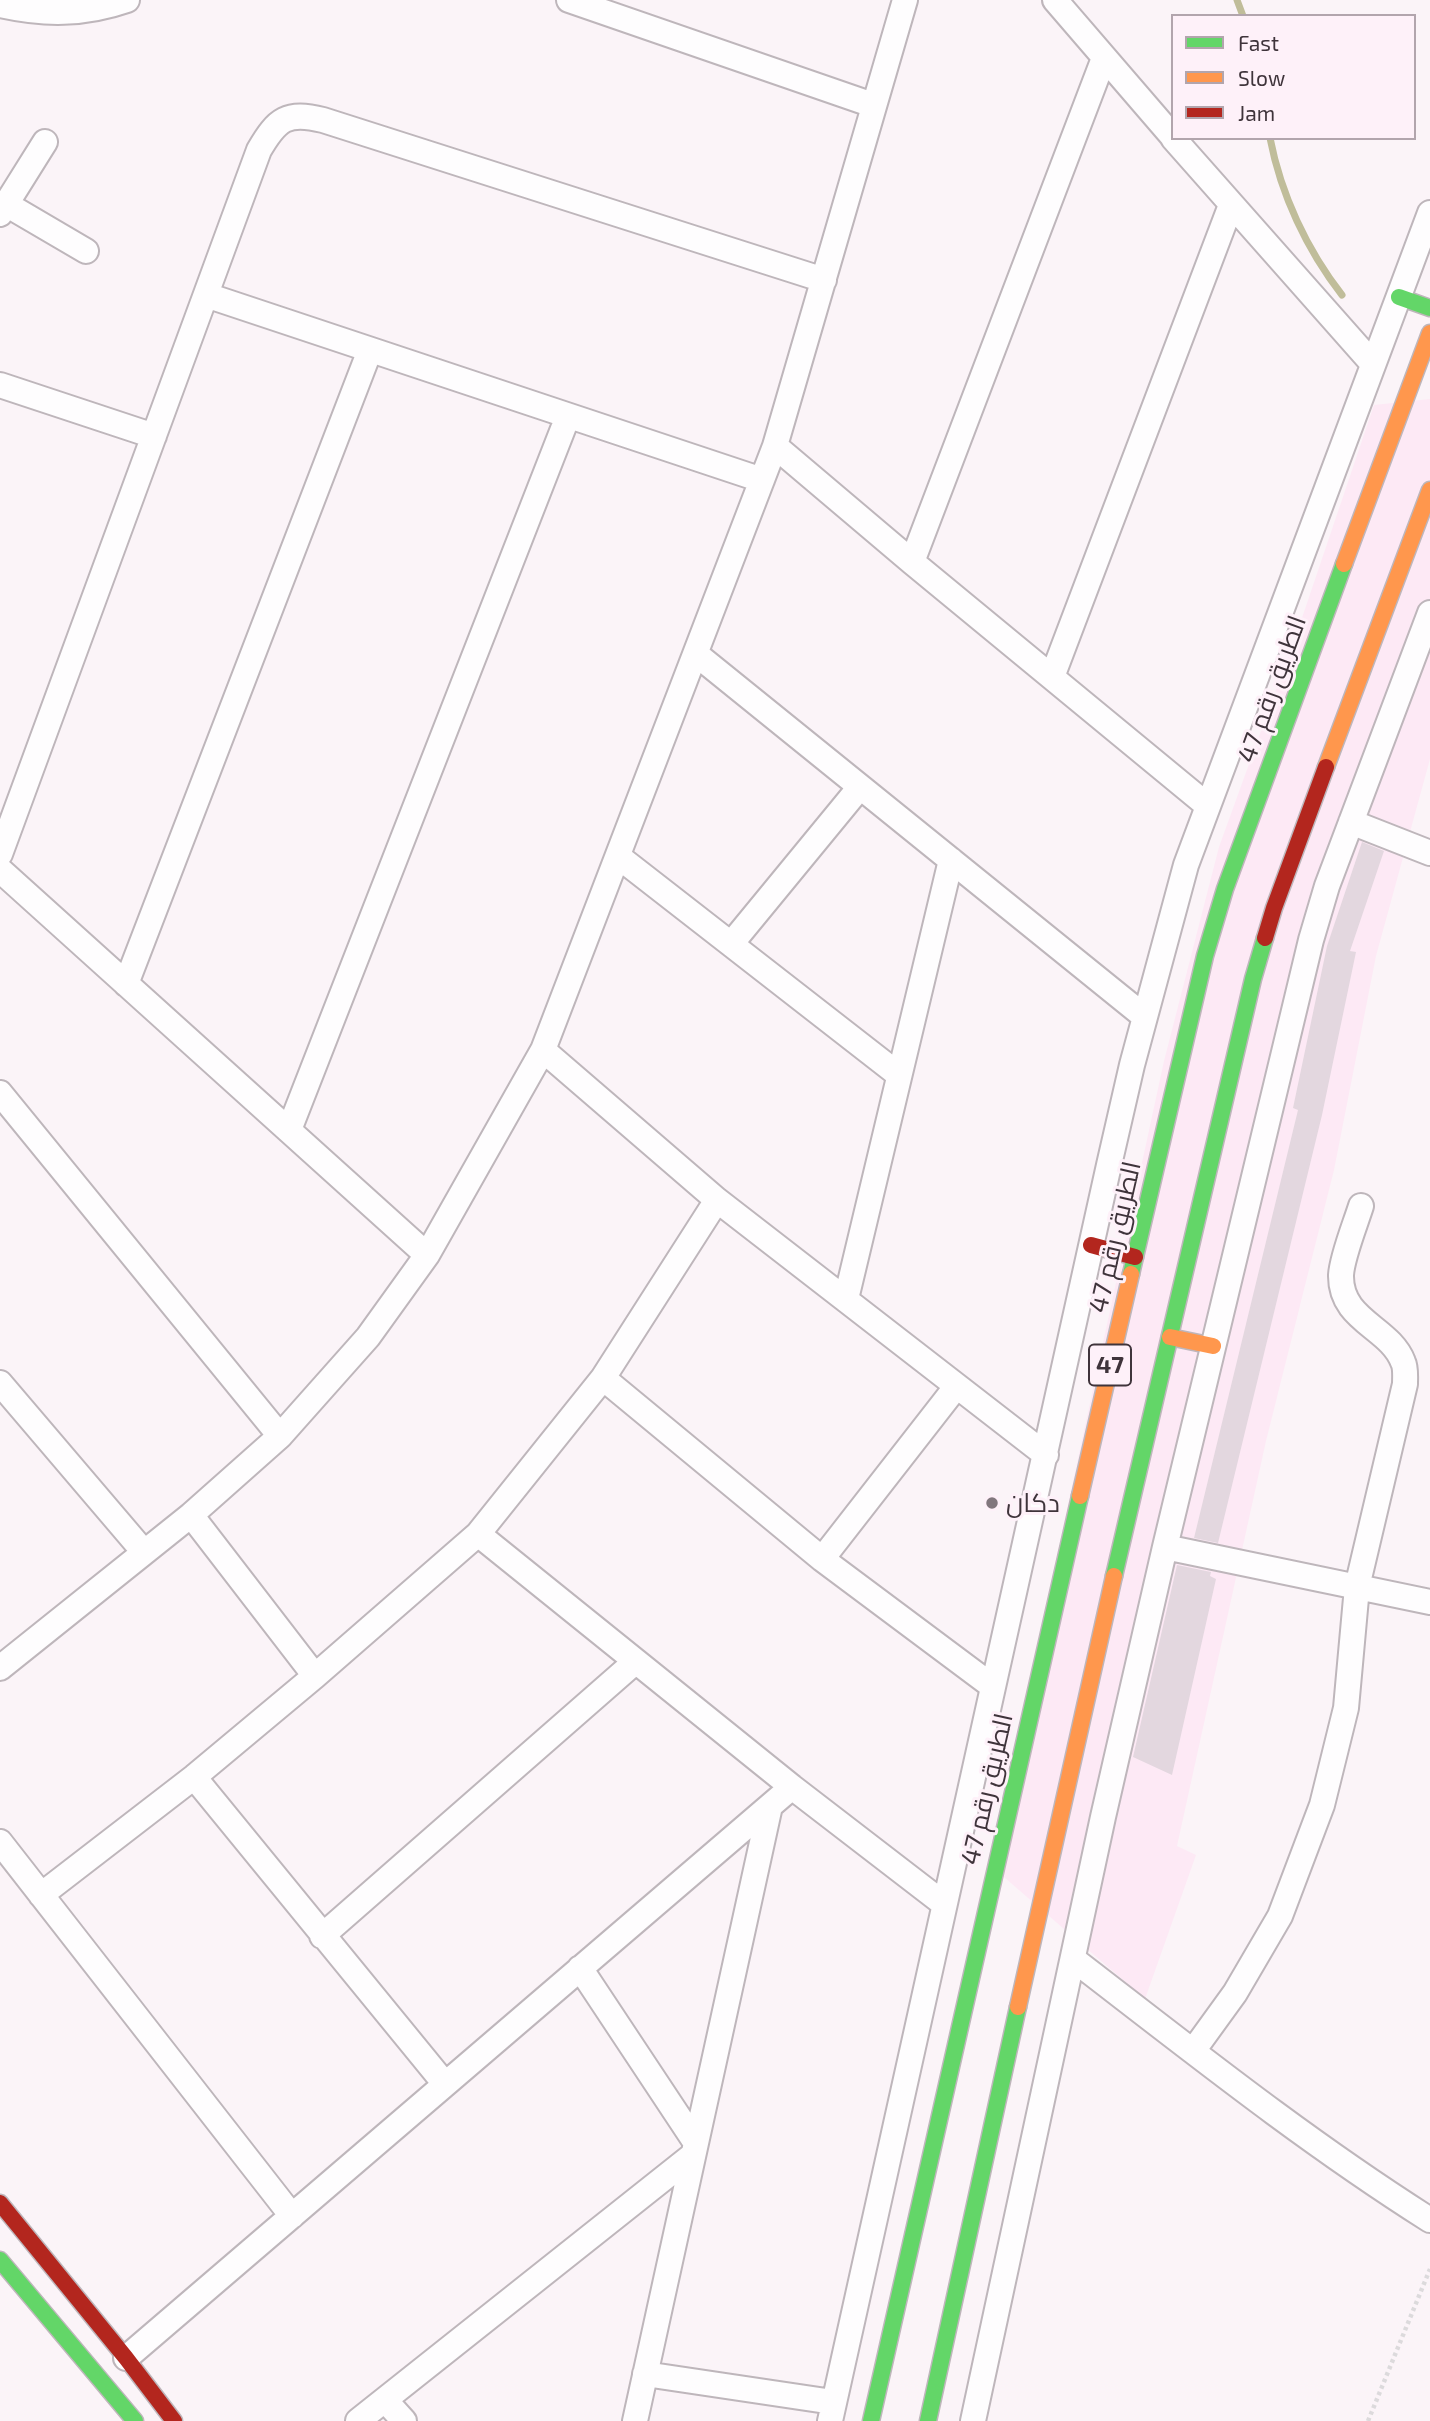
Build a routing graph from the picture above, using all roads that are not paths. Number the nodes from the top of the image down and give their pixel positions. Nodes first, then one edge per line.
1 (127, 0) edge
2 (569, 0) edge
3 (905, 0) edge
4 (1055, 0) edge
5 (0, 5) edge
6 (1104, 58) junction
7 (873, 105) junction
8 (1171, 136) edge
9 (1175, 140) edge
10 (45, 142) dead end
11 (1231, 205) junction
12 (3, 209) edge
13 (1430, 213) edge
14 (86, 251) dead end
15 (824, 280) junction
16 (206, 295) junction
17 (1399, 297) junction
18 (1430, 308) edge
19 (1430, 332) edge
20 (370, 350) junction
21 (1373, 364) junction
22 (0, 385) edge
23 (568, 416) junction
24 (154, 436) junction
25 (775, 446) junction
26 (762, 480) junction
27 (1430, 490) edge
28 (912, 562) junction
29 (1430, 613) edge
30 (696, 654) junction
31 (1052, 677) junction
32 (860, 787) junction
33 (1208, 806) junction
34 (1350, 822) junction
35 (1430, 853) edge
36 (0, 854) edge
37 (619, 857) junction
38 (951, 860) junction
39 (0, 870) edge
40 (731, 944) junction
41 (126, 984) junction
42 (1145, 1017) junction
43 (543, 1050) junction
44 (900, 1075) junction
45 (0, 1093) edge
46 (289, 1130) junction
47 (718, 1200) junction
48 (1361, 1206) dead end
49 (1091, 1245) junction
50 (427, 1255) junction
51 (1135, 1257) junction
52 (846, 1299) junction
53 (1170, 1338) junction
54 (1213, 1346) junction
55 (603, 1377) junction
56 (0, 1383) edge
57 (956, 1387) junction
58 (280, 1436) junction
59 (1046, 1455) junction
60 (191, 1515) junction
61 (478, 1534) junction
62 (1165, 1547) junction
63 (144, 1552) junction
64 (822, 1559) junction
65 (1357, 1587) junction
66 (1430, 1602) edge
67 (635, 1662) junction
68 (0, 1668) edge
69 (315, 1676) junction
70 (992, 1686) junction
71 (194, 1777) junction
72 (792, 1787) junction
73 (770, 1805) junction
74 (0, 1842) edge
75 (41, 1895) junction
76 (944, 1904) junction
77 (322, 1936) junction
78 (1073, 1959) junction
79 (580, 1968) junction
80 (1193, 2051) junction
81 (445, 2084) junction
82 (695, 2149) junction
83 (0, 2203) edge
84 (292, 2216) junction
85 (1430, 2220) edge
86 (0, 2260) edge
87 (126, 2358) junction
88 (646, 2374) junction
89 (385, 2400) junction
90 (832, 2411) edge
91 (135, 2421) edge
92 (174, 2421) edge
93 (358, 2421) edge
94 (404, 2421) edge
95 (635, 2421) edge
96 (871, 2421) edge
97 (928, 2421) edge
98 (973, 2421) edge

1 - 5 street
2 - 7 street
3 - 7 street
4 - 6 street
6 - 8 street
6 - 28 street
7 - 15 street
9 - 11 street
10 - 12 street
11 - 21 street
11 - 31 street
12 - 14 street
13 - 17 street
15 - 16 street
15 - 25 street
16 - 20 street
16 - 24 street
17 - 18 main road
17 - 21 street
19 - 51 main road, الطريق رقم 47 / 47
20 - 23 street
20 - 41 street
21 - 33 street
22 - 24 street
23 - 26 street
23 - 46 street
24 - 36 street
25 - 26 street
25 - 28 street
26 - 30 street
27 - 53 main road, 47
28 - 31 street
29 - 34 street
30 - 32 street
30 - 37 street
31 - 33 street
32 - 38 street
32 - 40 street
33 - 42 street
34 - 35 street
34 - 54 street
37 - 40 street
37 - 43 street
38 - 42 street
38 - 44 street
39 - 41 street
40 - 44 street
41 - 46 street
42 - 49 street
43 - 47 street
43 - 50 street
44 - 52 street
45 - 58 street
46 - 50 street
47 - 52 street
47 - 55 street
48 - 65 street
49 - 51 main road
49 - 59 street
50 - 58 street
51 - 96 main road, الطريق رقم 47 / 47
52 - 57 street
53 - 54 main road
53 - 97 main road, 47
54 - 62 street
55 - 61 street
55 - 64 street
56 - 63 street
57 - 59 street
57 - 64 street
58 - 60 street
59 - 70 street
60 - 63 street
60 - 69 street
61 - 67 street
61 - 69 street
62 - 65 street
62 - 78 street
63 - 68 street
64 - 70 street
65 - 66 street
65 - 80 street
67 - 72 street
67 - 77 street
69 - 71 street
70 - 76 street
71 - 75 street
71 - 77 street
72 - 73 street
72 - 76 street
73 - 79 street
73 - 82 street
74 - 75 street
75 - 84 street
76 - 90 street
77 - 81 street
78 - 80 street
78 - 98 street
79 - 81 street
79 - 82 street
80 - 85 street
81 - 84 street
82 - 88 street
82 - 89 street
83 - 87 main road
84 - 87 street
86 - 91 main road
87 - 92 main road
88 - 90 street
88 - 95 street
89 - 93 street
89 - 94 street

